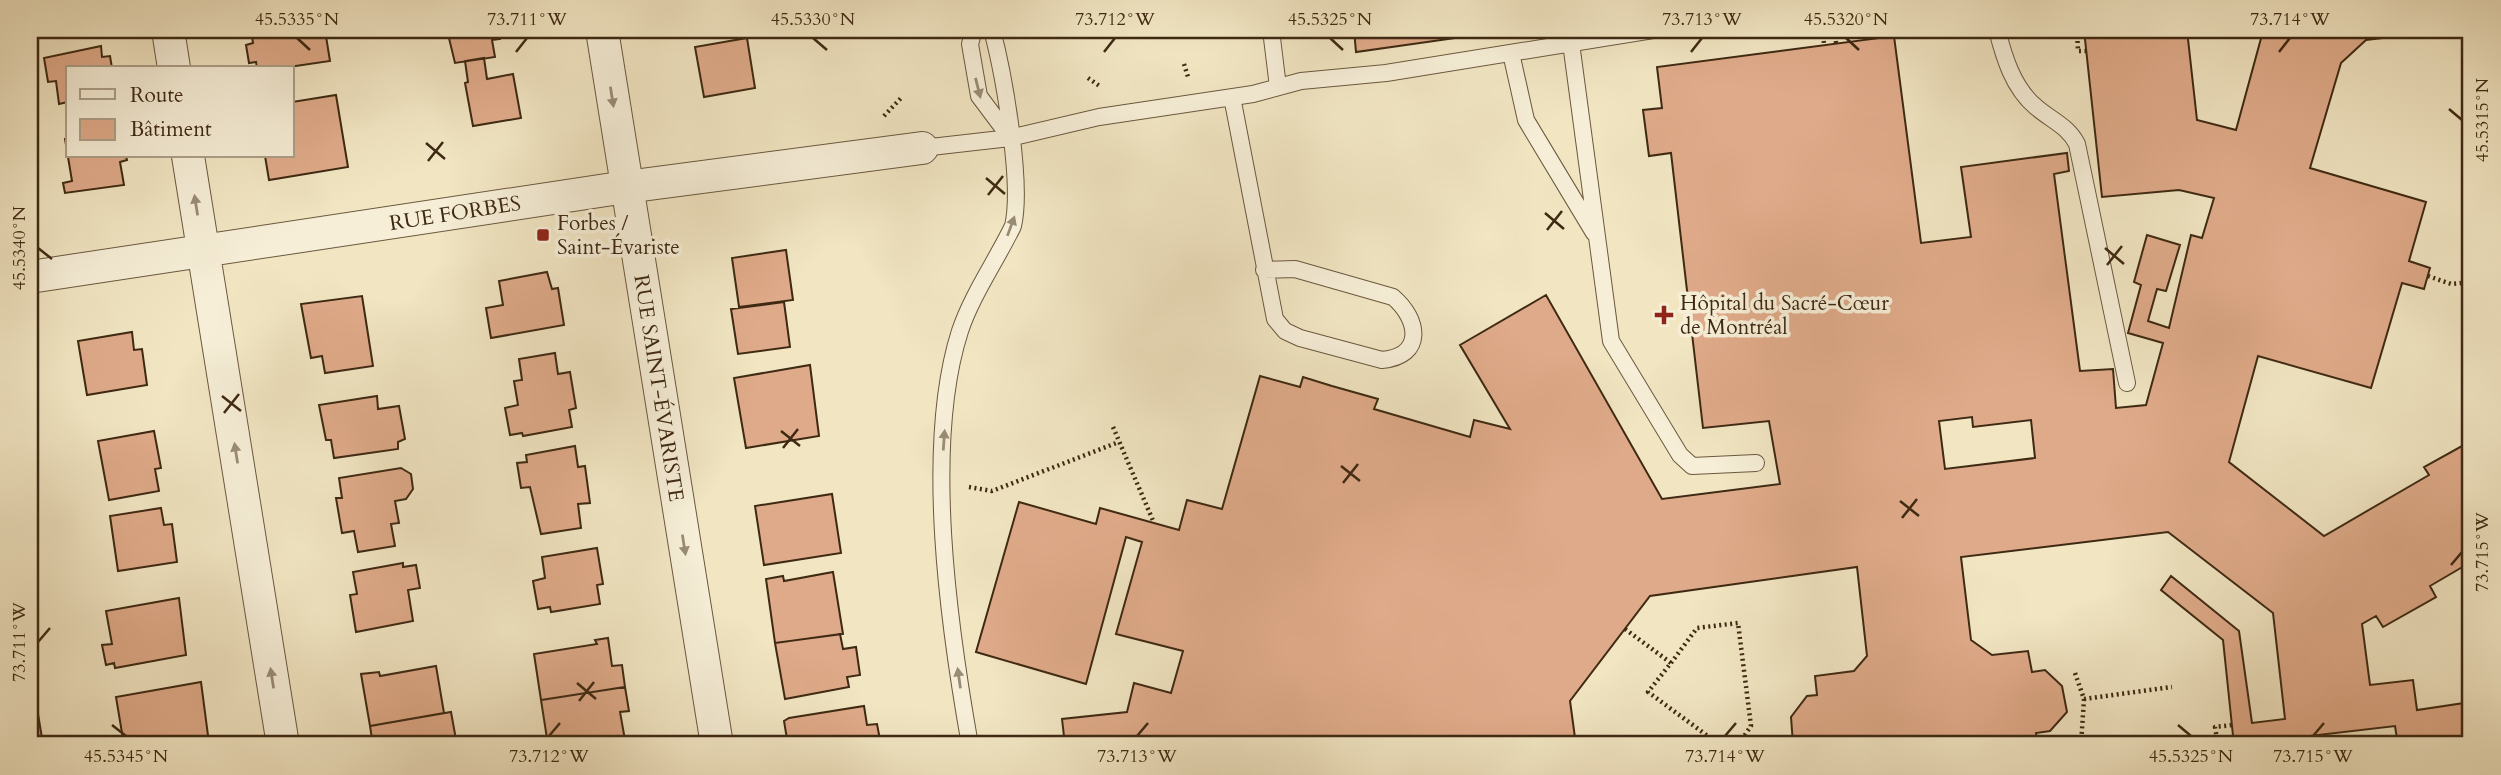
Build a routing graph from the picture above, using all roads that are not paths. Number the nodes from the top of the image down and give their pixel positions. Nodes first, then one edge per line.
1 (168, 30) edge
2 (602, 30) edge
3 (974, 30) edge
4 (992, 30) edge
5 (1271, 30) edge
6 (1653, 30) edge
7 (1997, 30) edge
8 (1571, 43) junction
9 (1511, 53) junction
10 (174, 66) edge
11 (1278, 88) junction
12 (1232, 97) junction
13 (1010, 138) junction
14 (922, 148) joint
15 (188, 158) edge
16 (626, 187) junction
17 (1597, 238) junction
18 (203, 251) junction
19 (1264, 270) junction
20 (30, 277) edge
21 (2127, 383) dead end
22 (1756, 463) dead end
23 (284, 745) edge
24 (717, 745) edge
25 (970, 745) edge

1 - 10 street
2 -> 16 street, RUE SAINT-ÉVARISTE
3 -> 13 lane
4 - 13 lane
5 - 11 lane
6 - 8 lane
7 - 21 lane
8 - 9 lane
8 - 17 lane
9 - 11 lane
9 - 17 lane
11 - 12 lane
12 - 13 lane
12 - 19 lane
13 - 14 lane
25 -> 13 lane
14 - 16 street, RUE FORBES
18 -> 15 street
16 - 18 street, RUE FORBES
16 -> 24 street, RUE SAINT-ÉVARISTE
17 - 22 lane
18 - 20 street, RUE FORBES
23 -> 18 street
19 - 19 lane

